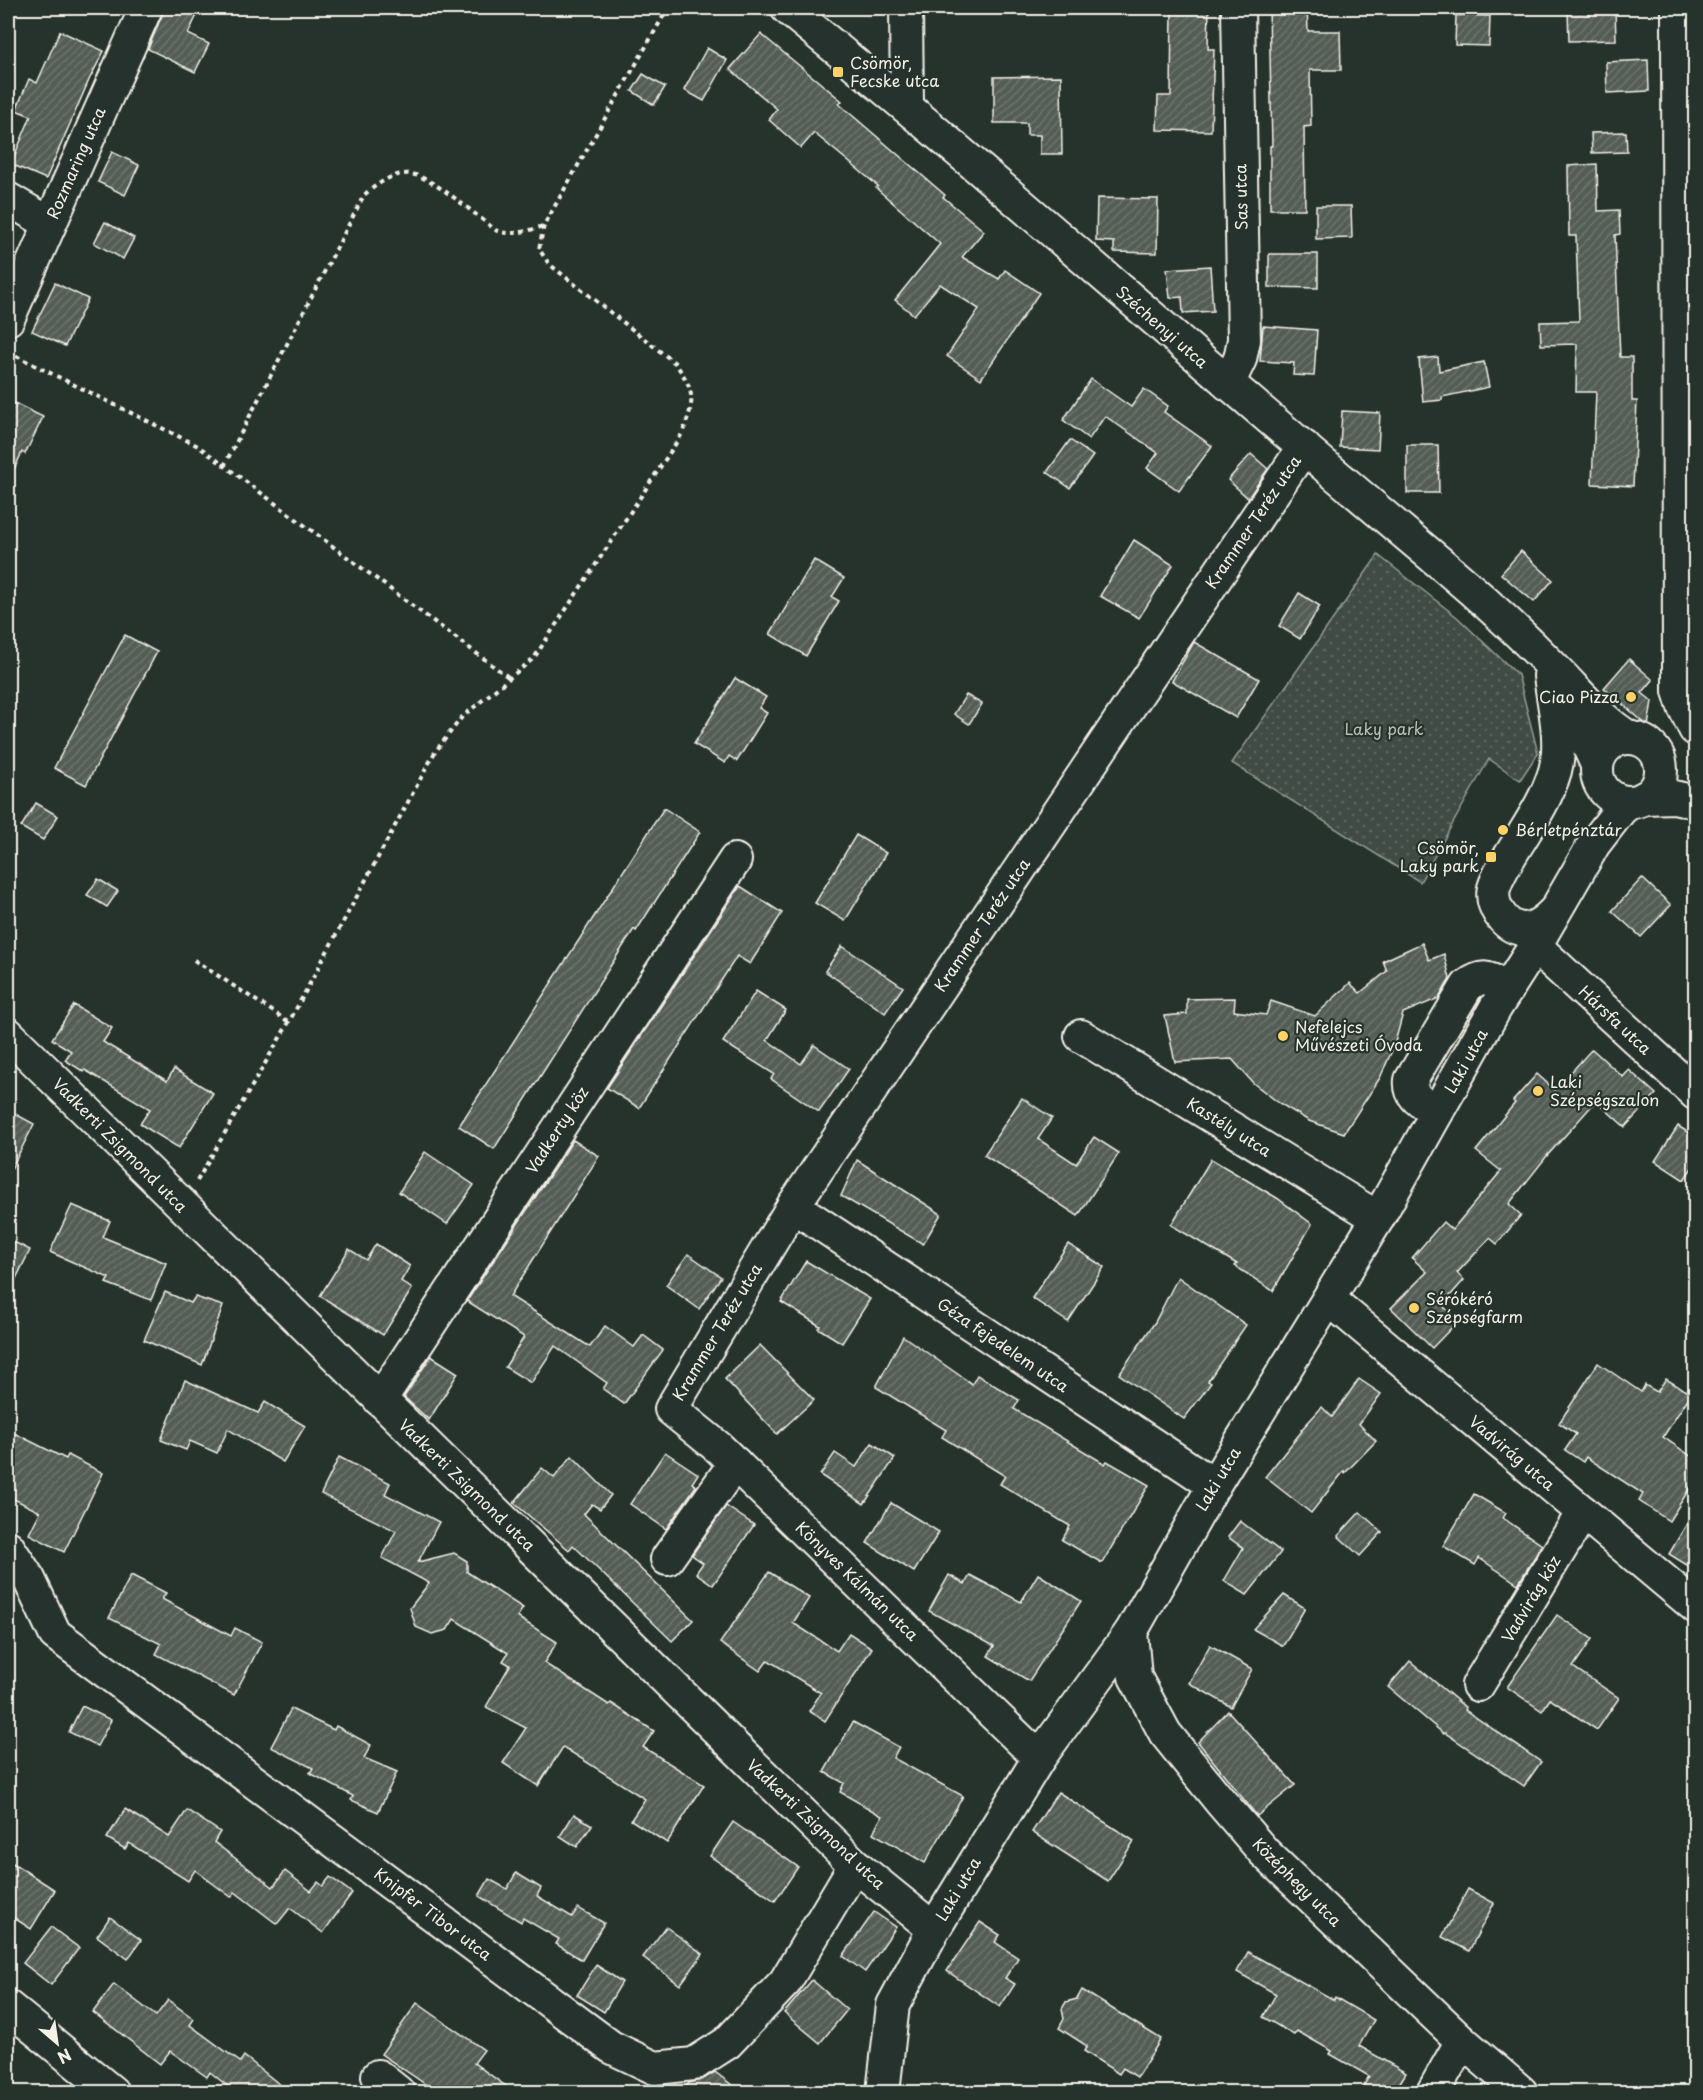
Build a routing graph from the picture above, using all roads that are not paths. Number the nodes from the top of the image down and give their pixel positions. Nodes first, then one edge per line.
1 (146, 8) edge
2 (787, 8) edge
3 (906, 8) edge
4 (1238, 8) edge
5 (1678, 8) edge
6 (907, 105) junction
7 (8, 199) edge
8 (49, 223) junction
9 (8, 319) edge
10 (1686, 341) edge
11 (1228, 384) junction
12 (1304, 447) junction
13 (1535, 649) junction
14 (1550, 676) junction
15 (1695, 729) edge
16 (1637, 740) junction
17 (1695, 744) edge
18 (1557, 759) junction
19 (1661, 769) junction
20 (1597, 772) junction
21 (1695, 789) edge
22 (1637, 800) junction
23 (1695, 802) edge
24 (735, 860) dead end
25 (1578, 871) junction
26 (1553, 913) junction
27 (1535, 946) junction
28 (8, 1034) edge
29 (1081, 1036) dead end
30 (1695, 1094) edge
31 (793, 1206) junction
32 (1378, 1218) junction
33 (1329, 1299) junction
34 (380, 1400) junction
35 (671, 1409) joint
36 (735, 1463) junction
37 (1214, 1485) junction
38 (1583, 1512) junction
39 (8, 1547) edge
40 (667, 1559) dead end
41 (1695, 1607) edge
42 (1131, 1632) junction
43 (1478, 1685) dead end
44 (1039, 1758) junction
45 (855, 1865) junction
46 (934, 1929) junction
47 (8, 2007) edge
48 (1462, 2041) junction
49 (112, 2092) edge
50 (883, 2092) edge
51 (1433, 2092) edge
52 (1521, 2092) edge

1 - 8 street, Rozmaring utca
2 - 6 street, Széchenyi utca
3 - 6 street
4 - 11 street, Sas utca
5 - 10 street
6 - 11 street, Széchenyi utca
7 - 8 street
8 - 9 street, Rozmaring utca
10 - 15 street
11 - 12 street, Széchenyi utca
12 - 13 street, Széchenyi utca
12 - 31 street, Krammer Teréz utca
13 - 14 street, Széchenyi utca
13 - 16 street, Széchenyi utca
14 - 18 street
14 - 20 street, Széchenyi utca
15 - 16 street
16 - 19 street
16 - 20 street
17 - 19 street
18 - 20 street
18 - 26 street
19 - 21 street
19 - 22 street
20 - 22 street
20 - 25 street, Laki utca
22 - 23 street
22 - 25 street, Laki utca
24 - 34 street, Vadkerty köz
25 - 26 street, Laki utca
26 - 27 street, Laki utca
27 - 30 street, Hársfa utca
27 - 32 street, Laki utca
28 - 34 street, Vadkerti Zsigmond utca
29 - 32 street, Kastély utca
31 - 35 street, Krammer Teréz utca
31 - 37 street, Géza fejedelem utca
32 - 33 street, Laki utca
33 - 37 street, Laki utca
33 - 38 street, Vadvirág utca
34 - 45 street, Vadkerti Zsigmond utca
35 - 36 street, Könyves Kálmán utca
36 - 40 street
36 - 44 street, Könyves Kálmán utca
37 - 42 street, Laki utca
38 - 41 street, Vadvirág utca
38 - 43 street, Vadvirág köz
39 - 45 street, Knipfer Tibor utca
42 - 44 street, Laki utca
42 - 48 street, Középhegy utca
44 - 46 street, Laki utca
45 - 46 street, Vadkerti Zsigmond utca
46 - 50 street, Laki utca
47 - 49 street
48 - 51 street
48 - 52 street, Középhegy utca

